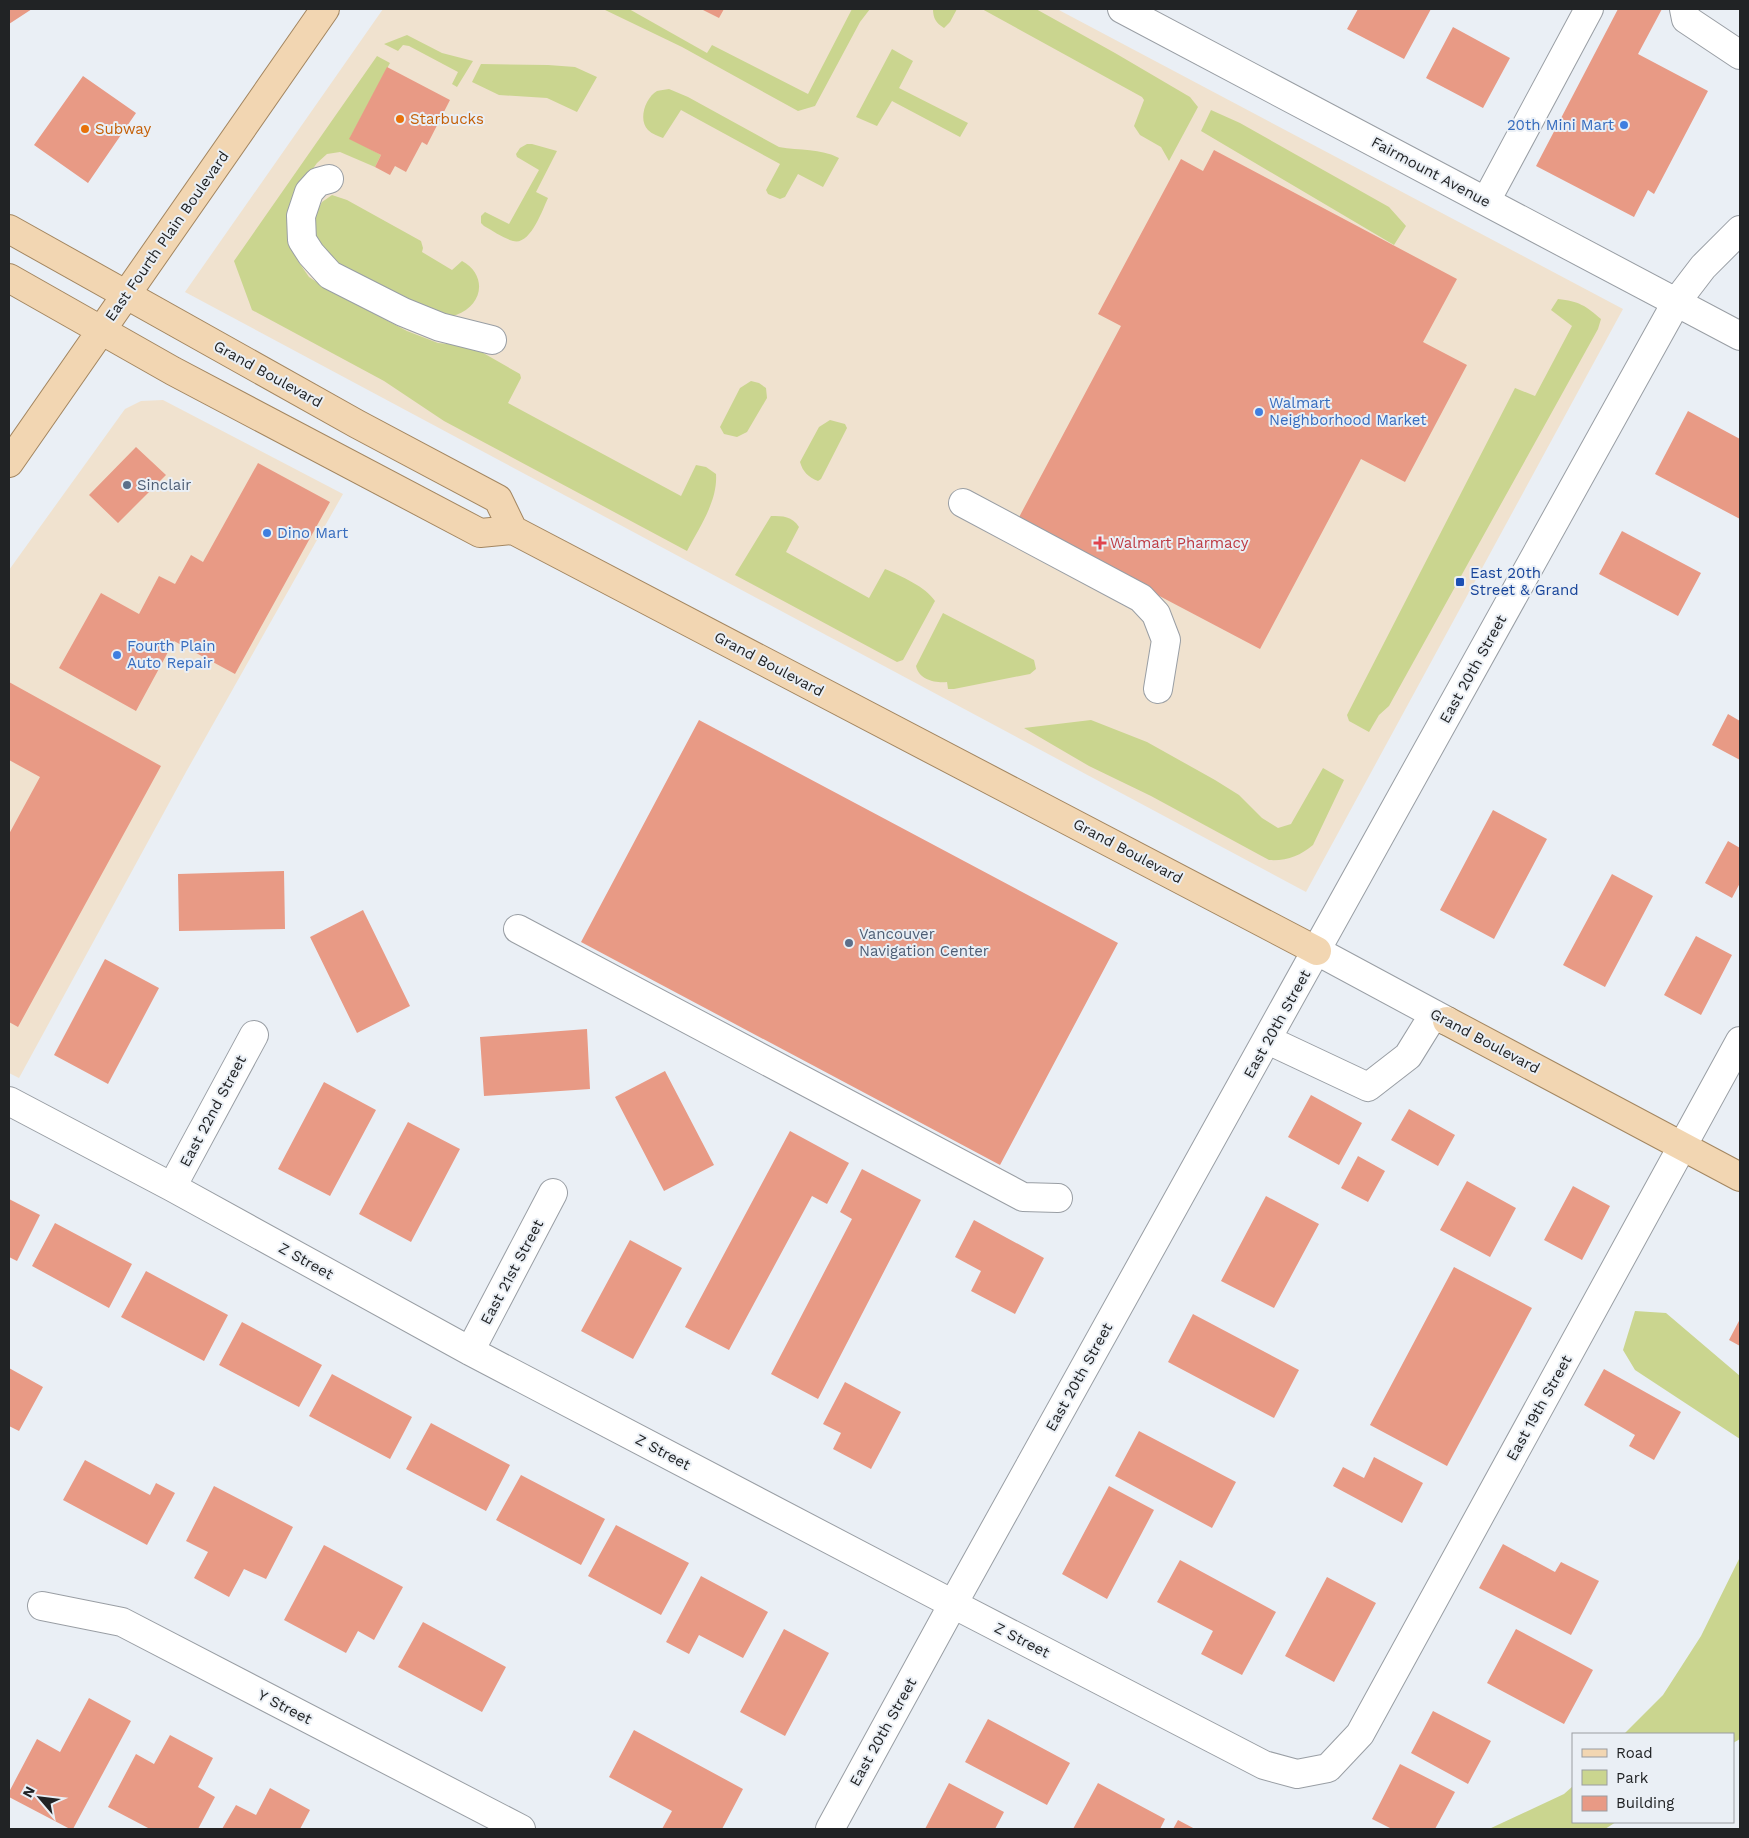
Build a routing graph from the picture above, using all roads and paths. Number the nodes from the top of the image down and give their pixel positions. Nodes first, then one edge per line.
1 (324, 9) edge
2 (1122, 9) edge
3 (1589, 9) edge
4 (1684, 9) edge
5 (1740, 55) edge
6 (329, 179) dead end
7 (1486, 201) junction
8 (9, 229) edge
9 (1740, 230) edge
10 (9, 278) edge
11 (126, 294) junction
12 (1677, 302) junction
13 (100, 331) junction
14 (1740, 336) edge
15 (492, 340) dead end
16 (9, 464) edge
17 (963, 503) dead end
18 (513, 530) junction
19 (1158, 688) dead end
20 (518, 929) dead end
21 (1317, 951) junction
22 (1441, 1017) junction
23 (254, 1035) dead end
24 (1268, 1040) junction
25 (1740, 1041) edge
26 (9, 1101) edge
27 (1682, 1147) junction
28 (1740, 1177) edge
29 (172, 1187) junction
30 (553, 1193) dead end
31 (1058, 1198) dead end
32 (470, 1351) junction
33 (953, 1604) junction
34 (42, 1606) dead end
35 (1328, 1768) joint
36 (521, 1829) edge
37 (830, 1829) edge

1 - 11 main road, East Fourth Plain Boulevard
2 - 7 street, Fairmount Avenue
3 - 7 street
4 - 5 street
6 - 15 street
7 - 12 street, Fairmount Avenue
8 - 11 main road, Grand Boulevard
9 - 12 street, East 20th Street
10 - 13 main road
11 - 13 main road, East Fourth Plain Boulevard
11 - 18 main road, Grand Boulevard
12 - 14 street, Fairmount Avenue
12 - 21 street, East 20th Street
13 - 16 main road, East Fourth Plain Boulevard
13 - 18 main road
17 - 19 street
18 - 21 main road, Grand Boulevard
20 - 31 street
21 - 22 street, Grand Boulevard
21 - 24 street, East 20th Street
22 - 24 street
22 - 27 main road, Grand Boulevard
23 - 29 street, East 22nd Street
24 - 33 street, East 20th Street
25 - 27 street, East 19th Street
26 - 29 street, Z Street
27 - 28 main road, Grand Boulevard
27 - 35 street, East 19th Street
29 - 32 street, Z Street
30 - 32 street, East 21st Street
32 - 33 street, Z Street
33 - 35 street, Z Street
33 - 37 street, East 20th Street
34 - 36 street, Y Street

